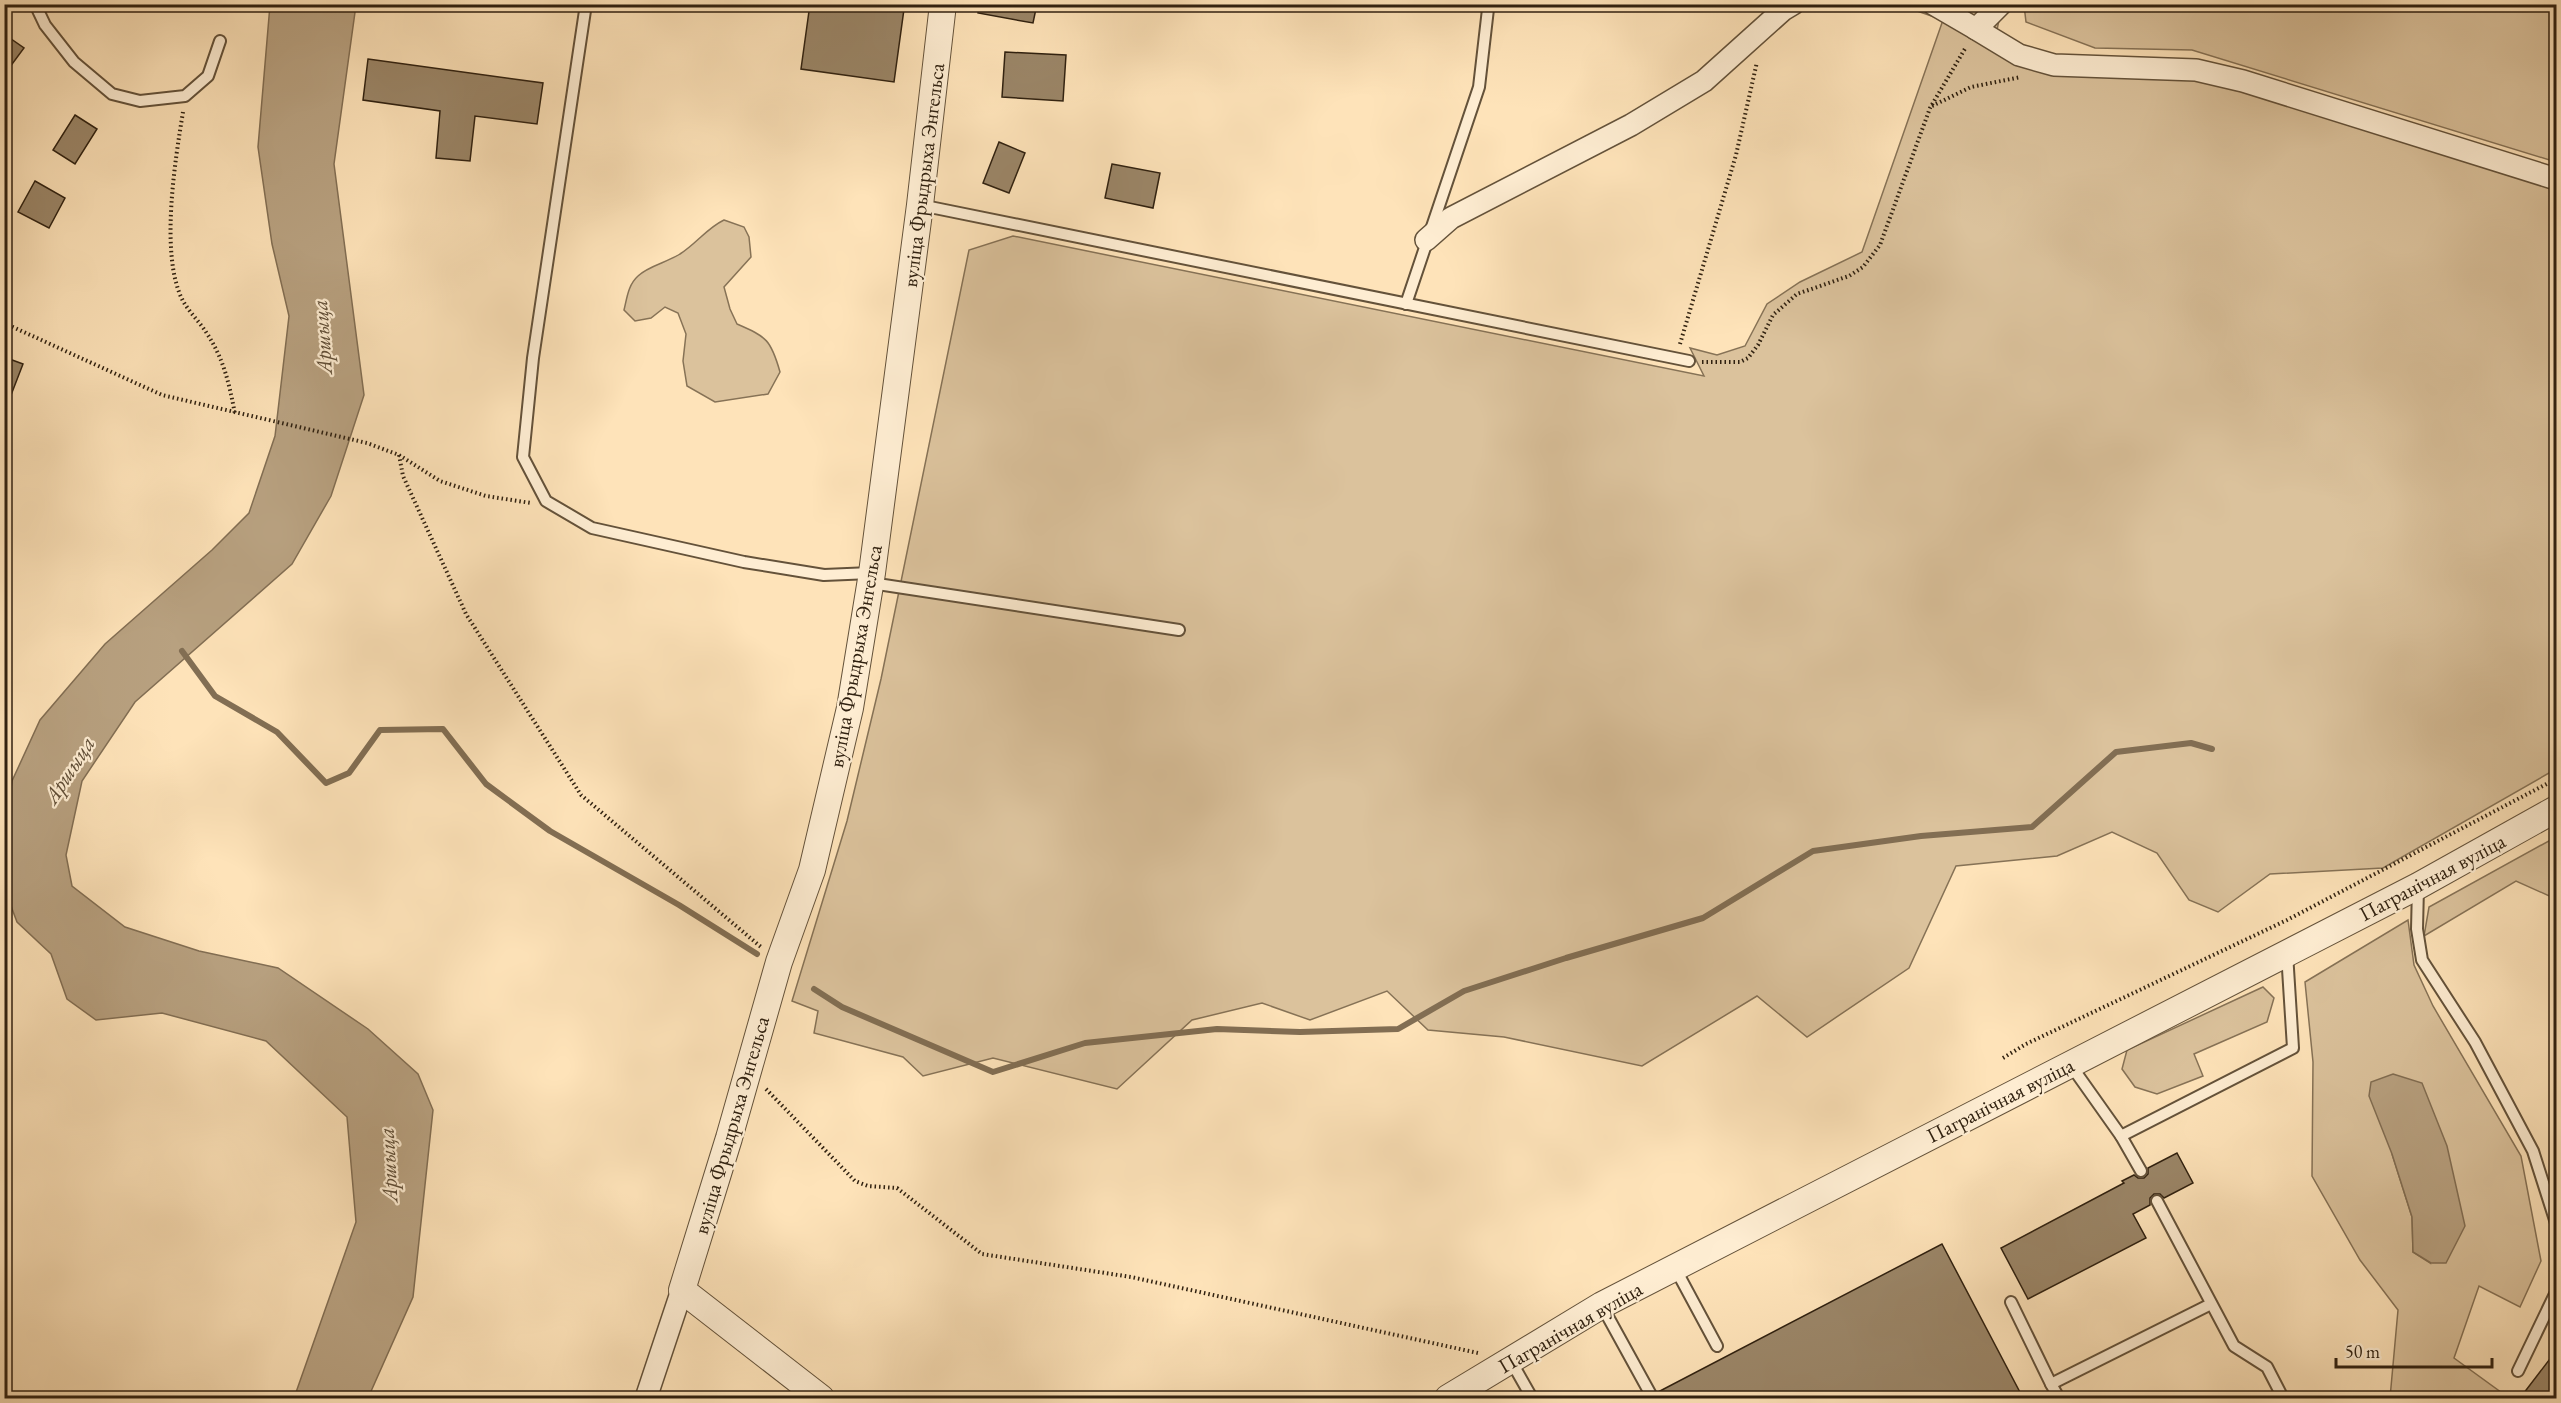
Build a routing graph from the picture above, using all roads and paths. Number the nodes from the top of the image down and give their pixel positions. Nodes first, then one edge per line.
1 (35, 4) edge
2 (586, 4) edge
3 (943, 4) edge
4 (1486, 4) edge
5 (1793, 4) edge
6 (1933, 4) edge
7 (2001, 4) edge
8 (1766, 27) junction
9 (1976, 29) junction
10 (220, 41) dead end
11 (2028, 75) dead end
12 (185, 96) junction
13 (1930, 108) junction
14 (2556, 179) edge
15 (920, 205) junction
16 (1426, 240) junction
17 (1406, 304) junction
18 (4, 323) edge
19 (1676, 359) junction
20 (1689, 362) joint
21 (235, 414) junction
22 (399, 455) junction
23 (546, 501) junction
24 (871, 578) junction
25 (1179, 630) dead end
26 (2556, 779) edge
27 (2556, 809) edge
28 (2418, 886) junction
29 (2287, 953) junction
30 (779, 962) junction
31 (2004, 1058) dead end
32 (2070, 1064) junction
33 (747, 1069) junction
34 (2121, 1136) junction
35 (2141, 1171) dead end
36 (2157, 1201) dead end
37 (2556, 1223) edge
38 (1675, 1268) junction
39 (682, 1290) junction
40 (2556, 1292) edge
41 (2011, 1302) dead end
42 (2211, 1304) junction
43 (1602, 1305) junction
44 (1717, 1346) dead end
45 (1511, 1360) junction
46 (2518, 1371) dead end
47 (2051, 1384) junction
48 (1652, 1395) dead end
49 (646, 1398) edge
50 (821, 1398) edge
51 (1448, 1398) edge
52 (1532, 1398) edge
53 (2059, 1398) edge
54 (2283, 1398) edge

1 - 12 lane
2 - 23 lane
3 - 15 street, вуліца Фрыдрыха Энгельса
4 - 16 lane
5 - 8 street
6 - 9 street
7 - 9 street
8 - 16 street
8 - 19 path
9 - 13 path
9 - 14 street
10 - 12 lane
11 - 13 path
12 - 21 path
13 - 20 path
15 - 17 lane
15 - 24 street, вуліца Фрыдрыха Энгельса
16 - 17 lane
17 - 19 lane
18 - 21 path
19 - 20 lane
21 - 22 path
22 - 23 path
22 - 30 path
23 - 24 lane
24 - 25 lane
24 - 30 street, вуліца Фрыдрыха Энгельса
26 - 31 path
27 - 28 street, Пагранічная вуліца
28 - 29 street, Пагранічная вуліца
28 - 37 lane
29 - 32 street, Пагранічная вуліца
29 - 34 lane
30 - 33 street, вуліца Фрыдрыха Энгельса
32 - 34 lane
32 - 38 street, Пагранічная вуліца
33 - 39 street, вуліца Фрыдрыха Энгельса
33 - 45 path
34 - 35 lane
36 - 42 lane
38 - 43 street, Пагранічная вуліца
38 - 44 lane
39 - 49 street
39 - 50 street
40 - 46 lane
41 - 47 lane
42 - 47 lane
42 - 54 lane
43 - 45 street, Пагранічная вуліца
43 - 48 lane
45 - 51 street, Пагранічная вуліца
45 - 52 lane
47 - 53 lane

